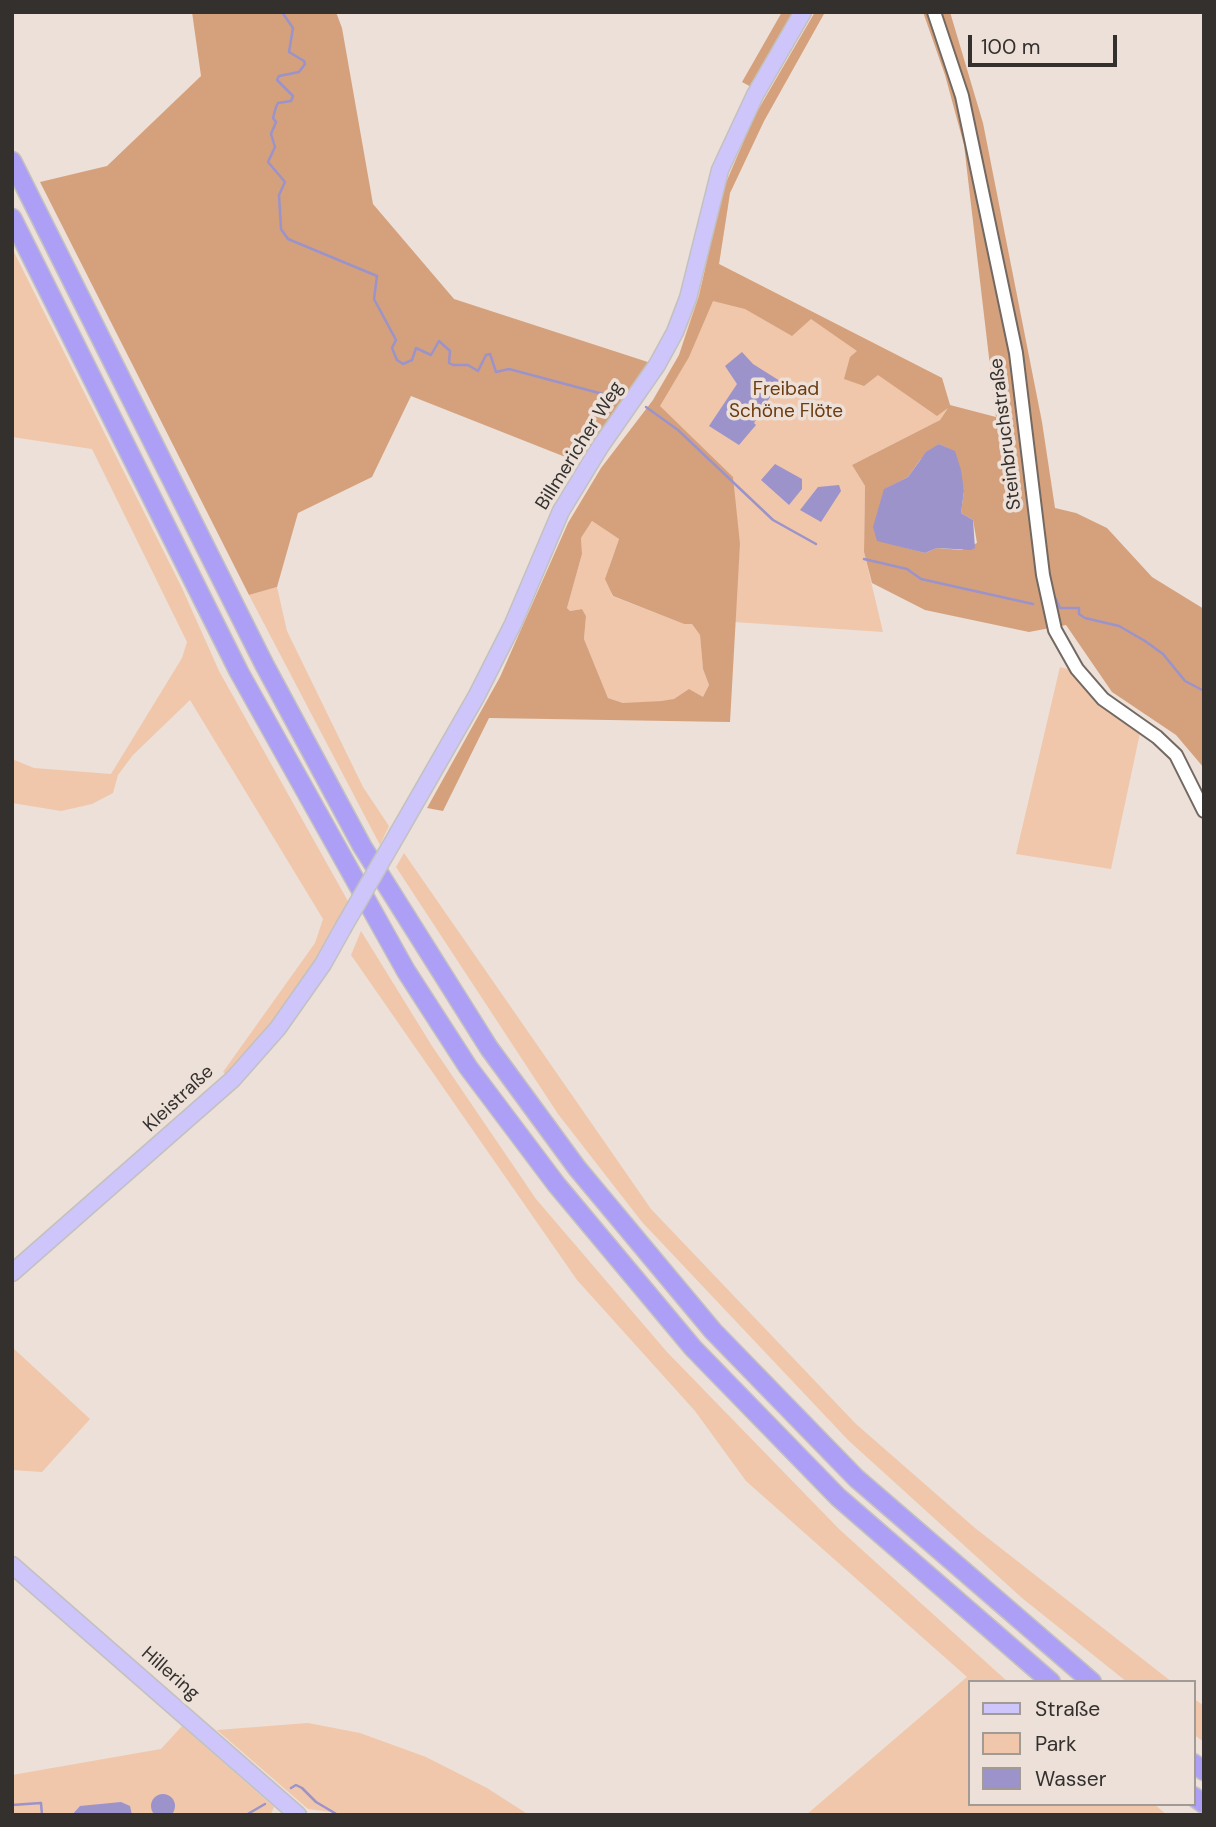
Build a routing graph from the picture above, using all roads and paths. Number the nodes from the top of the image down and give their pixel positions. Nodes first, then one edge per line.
1 (803, 12) edge
2 (934, 12) edge
3 (12, 161) edge
4 (12, 218) edge
5 (1202, 807) edge
6 (343, 928) joint
7 (12, 1273) edge
8 (12, 1565) edge
9 (1049, 1680) edge
10 (1090, 1680) edge
11 (288, 1811) edge

1 - 6 main road, Billmericher Weg, bridge
2 - 5 street, Steinbruchstraße
3 - 10 highway
4 - 9 highway
6 - 7 main road, Kleistraße
8 - 11 main road, Hillering

